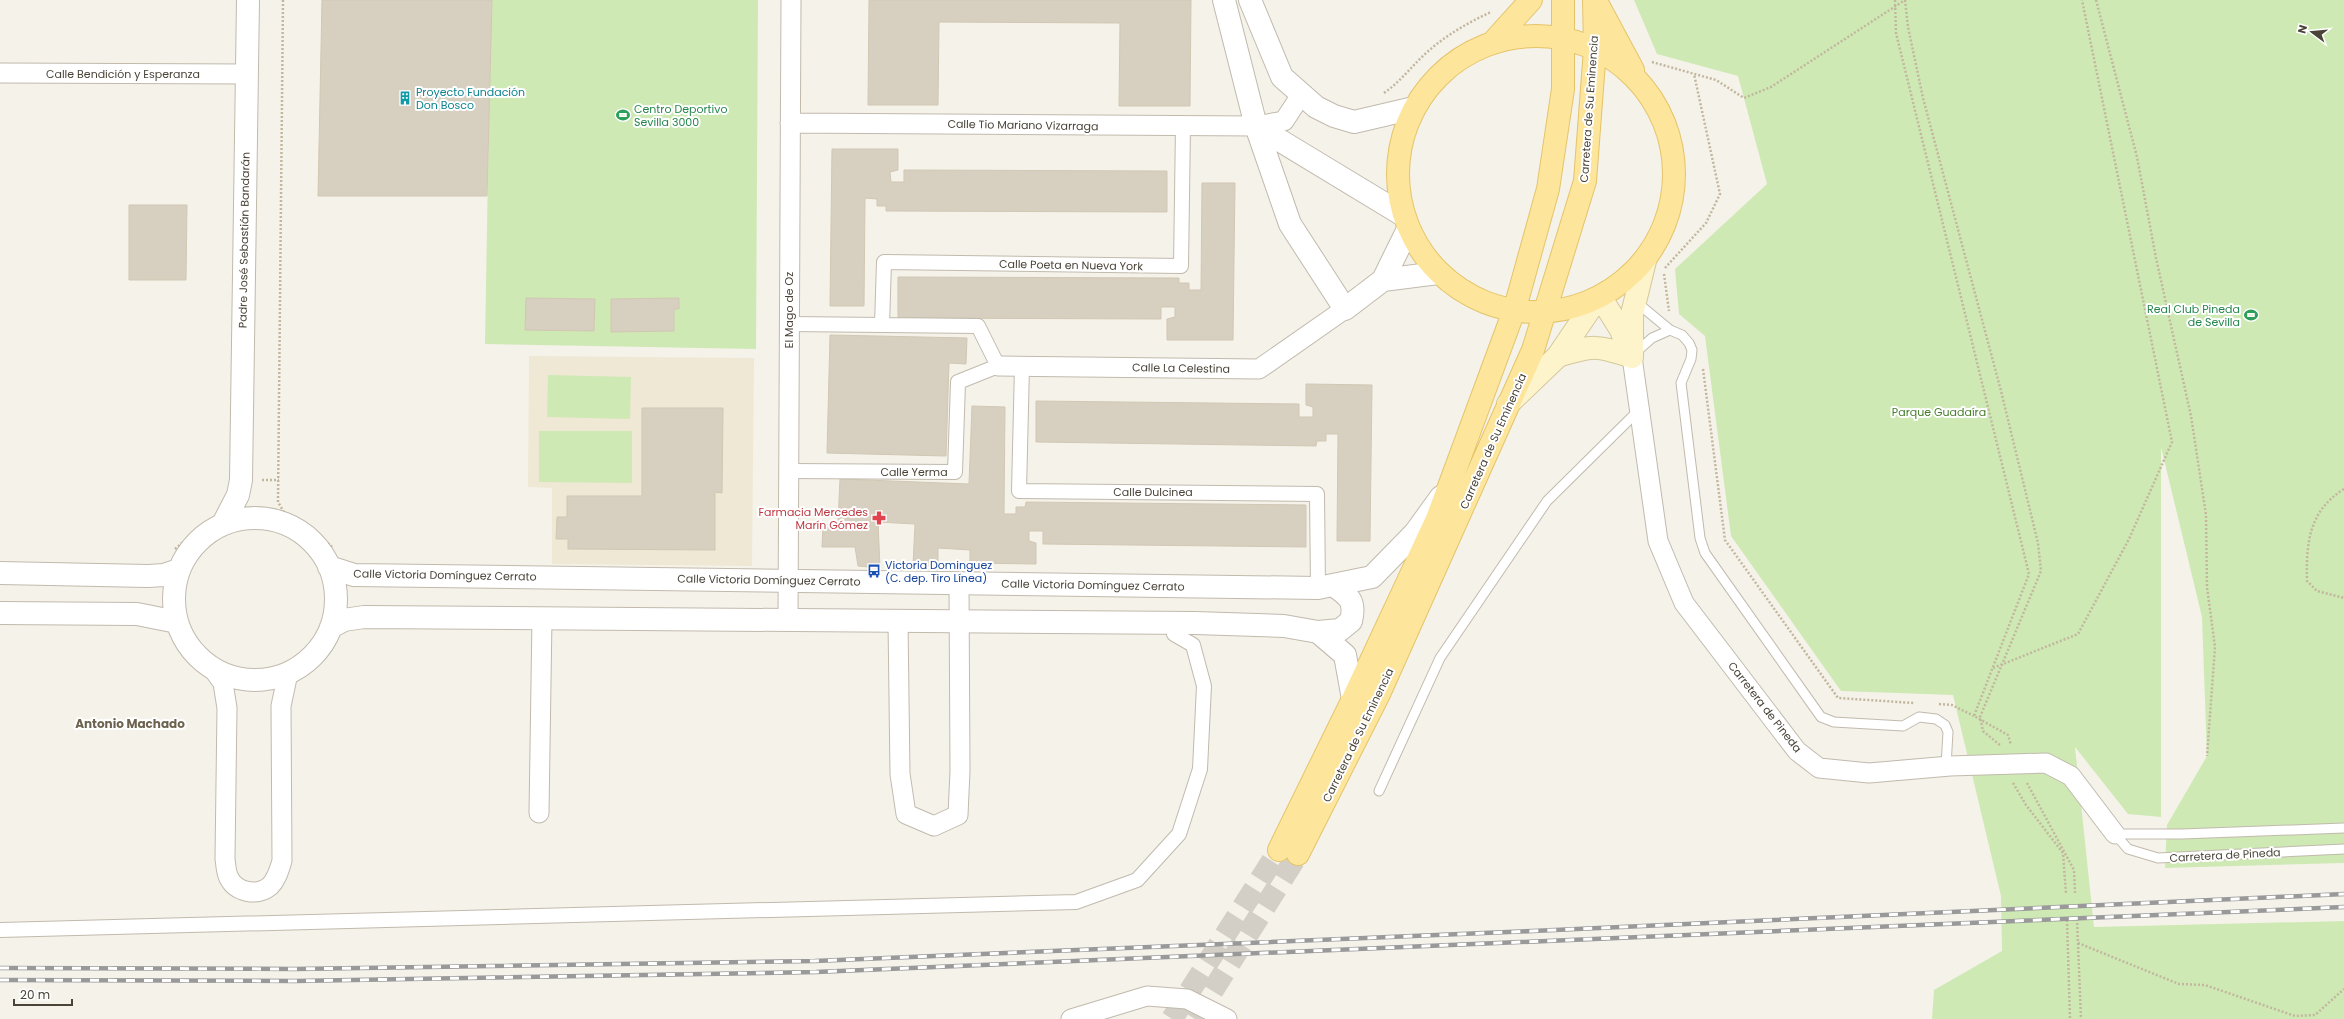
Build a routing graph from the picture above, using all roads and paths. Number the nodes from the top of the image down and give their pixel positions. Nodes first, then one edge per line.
1 (248, 0) edge
2 (283, 0) edge
3 (791, 0) edge
4 (1224, 0) edge
5 (1250, 0) edge
6 (1531, 0) edge
7 (1563, 0) edge
8 (1595, 0) edge
9 (1895, 0) edge
10 (1905, 0) edge
11 (2082, 0) edge
12 (2096, 0) edge
13 (1895, 7) junction
14 (1494, 11) dead end
15 (1493, 42) junction
16 (1563, 42) junction
17 (1595, 49) junction
18 (1650, 61) dead end
19 (0, 73) edge
20 (247, 74) junction
21 (1694, 74) junction
22 (1639, 81) junction
23 (1301, 95) junction
24 (1380, 96) dead end
25 (1414, 108) junction
26 (790, 123) junction
27 (1183, 126) junction
28 (1256, 126) junction
29 (1405, 222) junction
30 (1644, 261) junction
31 (1438, 273) junction
32 (1383, 280) junction
33 (1598, 299) junction
34 (1635, 301) junction
35 (1515, 308) junction
36 (1546, 308) junction
37 (1345, 309) junction
38 (1669, 313) dead end
39 (789, 324) junction
40 (882, 325) junction
41 (1670, 330) junction
42 (1558, 356) junction
43 (1632, 357) junction
44 (998, 366) junction
45 (1022, 366) junction
46 (1702, 367) dead end
47 (1508, 404) junction
48 (1640, 408) junction
49 (788, 471) junction
50 (251, 480) junction
51 (1452, 481) junction
52 (2344, 489) edge
53 (274, 520) junction
54 (216, 522) junction
55 (175, 561) junction
56 (329, 567) junction
57 (0, 573) edge
58 (788, 580) junction
59 (959, 583) junction
60 (1326, 587) junction
61 (2344, 598) edge
62 (0, 613) edge
63 (542, 618) junction
64 (788, 620) junction
65 (898, 621) junction
66 (958, 621) junction
67 (177, 622) junction
68 (330, 626) junction
69 (1318, 632) junction
70 (1174, 634) dead end
71 (2003, 664) junction
72 (1993, 668) junction
73 (213, 669) junction
74 (288, 673) junction
75 (1354, 699) junction
76 (1916, 703) dead end
77 (1931, 704) dead end
78 (1974, 716) junction
79 (1980, 719) junction
80 (2207, 756) dead end
81 (2012, 764) junction
82 (1946, 766) junction
83 (1379, 791) dead end
84 (539, 813) dead end
85 (2344, 828) edge
86 (2115, 834) junction
87 (2344, 849) edge
88 (2075, 893) dead end
89 (2066, 894) dead end
90 (2077, 919) dead end
91 (2067, 920) dead end
92 (0, 930) edge
93 (2078, 943) junction
94 (2344, 989) edge
95 (1071, 1019) edge
96 (1227, 1019) edge
97 (2070, 1019) edge
98 (2080, 1019) edge

1 - 20 street, Padre José Sebastián Bandarán
2 - 50 path
3 - 26 street, El Mago de Oz
4 - 28 street
5 - 23 street
6 - 15 main road
7 - 16 main road, Carretera de Su Eminencia
8 - 17 main road, Carretera de Su Eminencia
8 - 22 main road
9 - 13 path
10 - 13 path
10 - 71 path
11 - 71 path
12 - 80 path
13 - 21 path
13 - 72 path
14 - 24 path
15 - 16 main road
15 - 25 main road
16 - 17 main road
16 - 35 main road, Carretera de Su Eminencia
17 - 22 main road
17 - 36 main road, Carretera de Su Eminencia
18 - 21 path
19 - 20 street, Calle Bendición y Esperanza
20 - 50 street, Padre José Sebastián Bandarán
21 - 38 path
22 - 30 main road
23 - 25 street
23 - 28 street, Calle Tio Mariano Vizarraga
25 - 29 main road
26 - 27 street, Calle Tio Mariano Vizarraga
26 - 39 street, El Mago de Oz
27 - 28 street, Calle Tio Mariano Vizarraga
27 - 40 street, Calle Poeta en Nueva York
28 - 29 street
28 - 37 street
29 - 31 main road
29 - 32 street
30 - 33 main road
30 - 34 main road
31 - 32 street
31 - 35 main road
32 - 37 street
33 - 36 main road
33 - 42 main road
33 - 43 main road
34 - 41 lane
34 - 43 main road
35 - 36 main road
35 - 51 main road, Carretera de Su Eminencia
36 - 47 main road, Carretera de Su Eminencia
37 - 45 street, Calle La Celestina
39 - 40 street
39 - 49 street, El Mago de Oz
40 - 44 street
41 - 43 lane
41 - 82 lane
42 - 43 main road
42 - 47 main road
43 - 48 street, Carretera de Pineda
44 - 45 street, Calle La Celestina
44 - 49 street, Calle Yerma
45 - 60 street, Calle Dulcinea
46 - 76 path
47 - 75 main road, Carretera de Su Eminencia
48 - 82 street, Carretera de Pineda
48 - 83 lane
49 - 58 street, El Mago de Oz
50 - 53 street, Padre José Sebastián Bandarán
50 - 54 street, Padre José Sebastián Bandarán
51 - 60 street, Calle Victoria Domínguez Cerrato
51 - 75 main road, Carretera de Su Eminencia
52 - 61 path
53 - 54 street
53 - 56 street
54 - 55 path
54 - 55 street
55 - 57 street
55 - 67 street
56 - 58 street, Calle Victoria Domínguez Cerrato
56 - 68 street
58 - 59 street, Calle Victoria Domínguez Cerrato
58 - 64 street, El Mago de Oz
59 - 60 street, Calle Victoria Domínguez Cerrato
59 - 66 street
60 - 69 street
62 - 67 street
63 - 64 street
63 - 68 street
63 - 84 street
64 - 65 street
65 - 66 street
65 - 66 street
66 - 69 street
67 - 73 street
68 - 74 street
69 - 75 street
70 - 92 street
71 - 72 path
71 - 79 path
72 - 78 path
73 - 74 street
73 - 74 street
77 - 78 path
78 - 79 path
79 - 81 path
79 - 81 path
81 - 82 street, Carretera de Pineda
81 - 86 street, Carretera de Pineda
81 - 88 path
81 - 89 path
85 - 86 lane, Carretera de Pineda
86 - 87 lane, Carretera de Pineda
90 - 93 path
91 - 97 path
93 - 94 path
93 - 98 path
95 - 96 street

